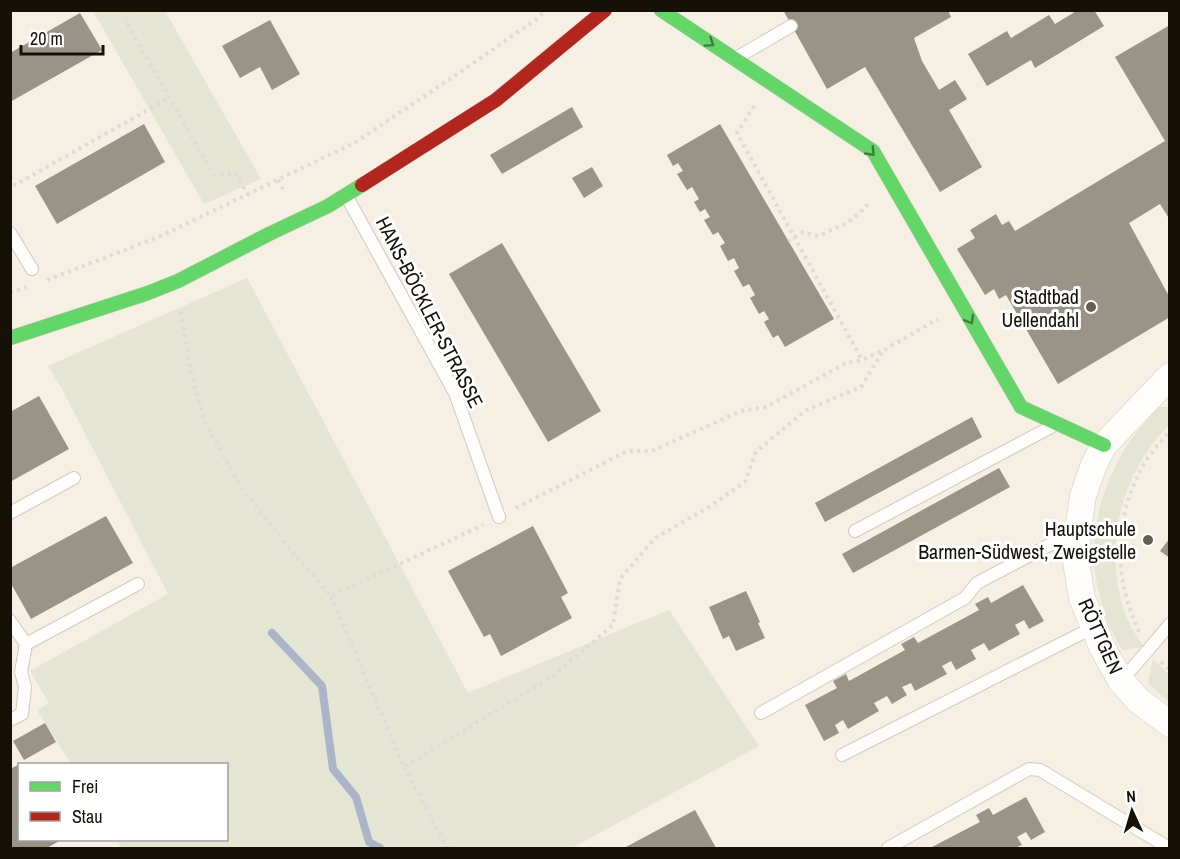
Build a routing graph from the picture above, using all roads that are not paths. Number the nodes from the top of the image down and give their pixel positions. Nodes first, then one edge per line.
1 (605, 10) edge
2 (661, 10) edge
3 (791, 26) dead end
4 (734, 59) junction
5 (346, 195) junction
6 (10, 233) edge
7 (32, 269) dead end
8 (10, 338) edge
9 (1170, 376) edge
10 (1058, 423) junction
11 (1104, 445) junction
12 (74, 478) dead end
13 (10, 513) edge
14 (499, 517) road end
15 (1078, 530) junction
16 (855, 531) dead end
17 (138, 584) dead end
18 (10, 621) edge
19 (1170, 624) edge
20 (1094, 627) junction
21 (26, 644) junction
22 (1121, 681) junction
23 (761, 713) dead end
24 (10, 720) edge
25 (1170, 724) edge
26 (842, 755) dead end
27 (888, 849) edge
28 (1169, 849) edge

1 - 5 street
2 -> 4 street
3 - 4 lane
4 -> 10 street
5 - 8 street
5 - 14 lane, HANS-BÖCKLER-STRASSE
6 - 7 lane
9 - 11 street, RÖTTGEN
10 - 11 street
10 - 16 lane
11 - 15 street, RÖTTGEN
12 - 13 lane
15 - 20 street, RÖTTGEN
15 - 23 lane
17 - 21 lane
18 - 21 lane
19 - 22 lane
20 - 22 street, RÖTTGEN
20 - 26 lane
21 - 24 lane
22 - 25 street, RÖTTGEN
27 - 28 lane

